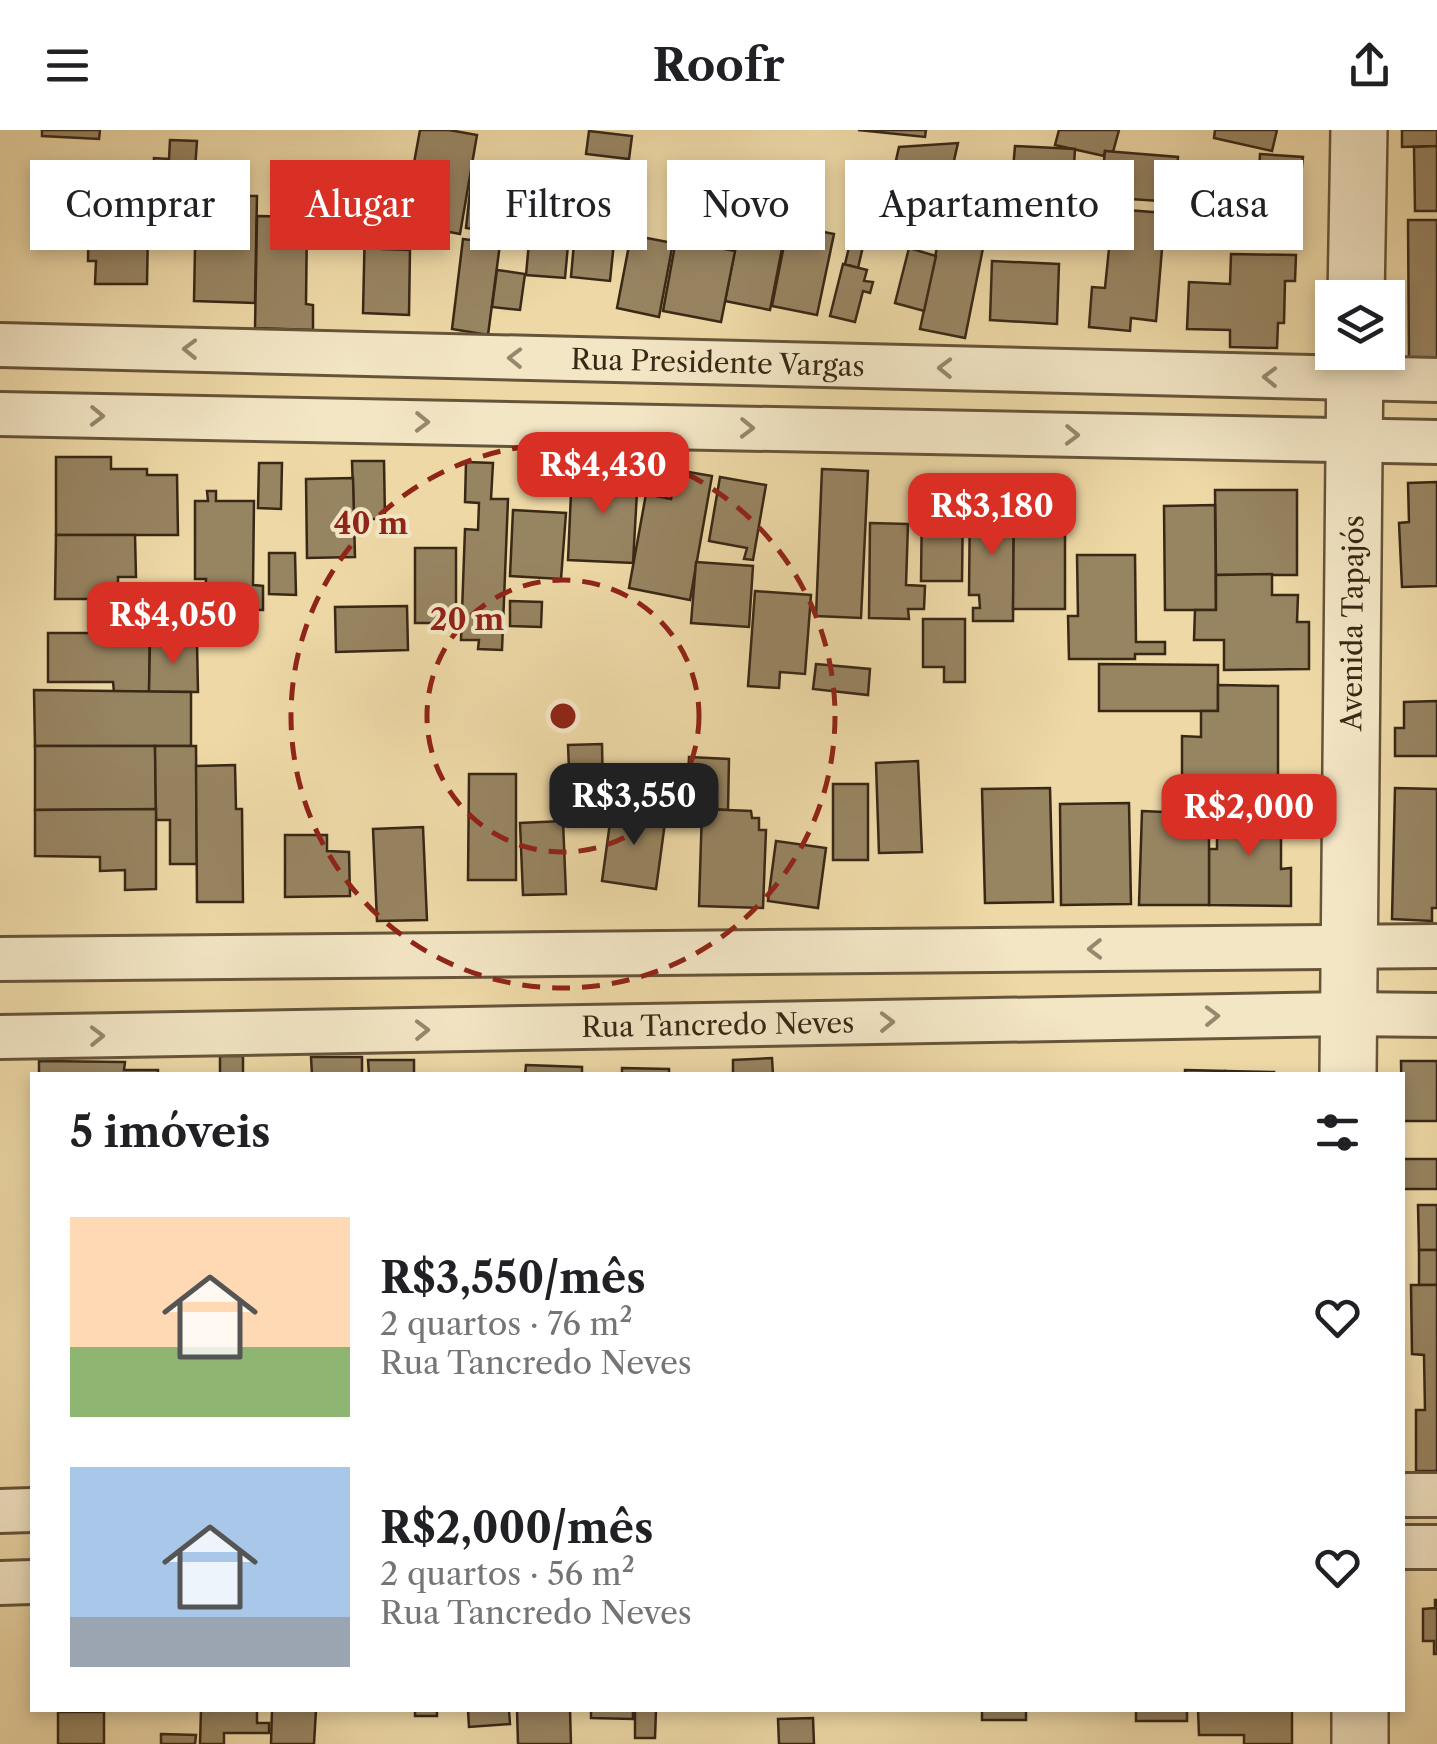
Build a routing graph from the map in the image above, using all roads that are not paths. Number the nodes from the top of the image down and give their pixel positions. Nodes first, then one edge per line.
1 (1359, 130) edge
2 (1356, 280) edge
3 (0, 344) edge
4 (1315, 364) edge
5 (1354, 370) edge
6 (1382, 370) edge
7 (1437, 380) edge
8 (0, 414) edge
9 (1356, 440) junction
10 (1437, 442) edge
11 (1348, 946) junction
12 (1437, 946) edge
13 (0, 959) edge
14 (1347, 1014) junction
15 (1437, 1015) edge
16 (0, 1038) edge
17 (1348, 1072) edge
18 (1405, 1495) edge
19 (1437, 1495) edge
20 (30, 1510) edge
21 (0, 1511) edge
22 (1405, 1547) edge
23 (1437, 1547) edge
24 (30, 1582) edge
25 (0, 1583) edge
26 (1360, 1712) edge
27 (1360, 1744) edge

1 - 2 street
4 -> 3 street, Rua Presidente Vargas
5 - 9 street, Avenida Tapajós
6 - 7 street, Rua Presidente Vargas
8 -> 9 street
9 - 10 street
9 - 11 street, Avenida Tapajós
11 - 12 street
11 -> 13 street
11 - 14 street, Avenida Tapajós
14 - 15 street, Rua Tancredo Neves
16 -> 14 street, Rua Tancredo Neves
14 - 17 street, Avenida Tapajós
18 - 19 street
20 - 21 street
22 - 23 street
24 - 25 street
26 - 27 street

